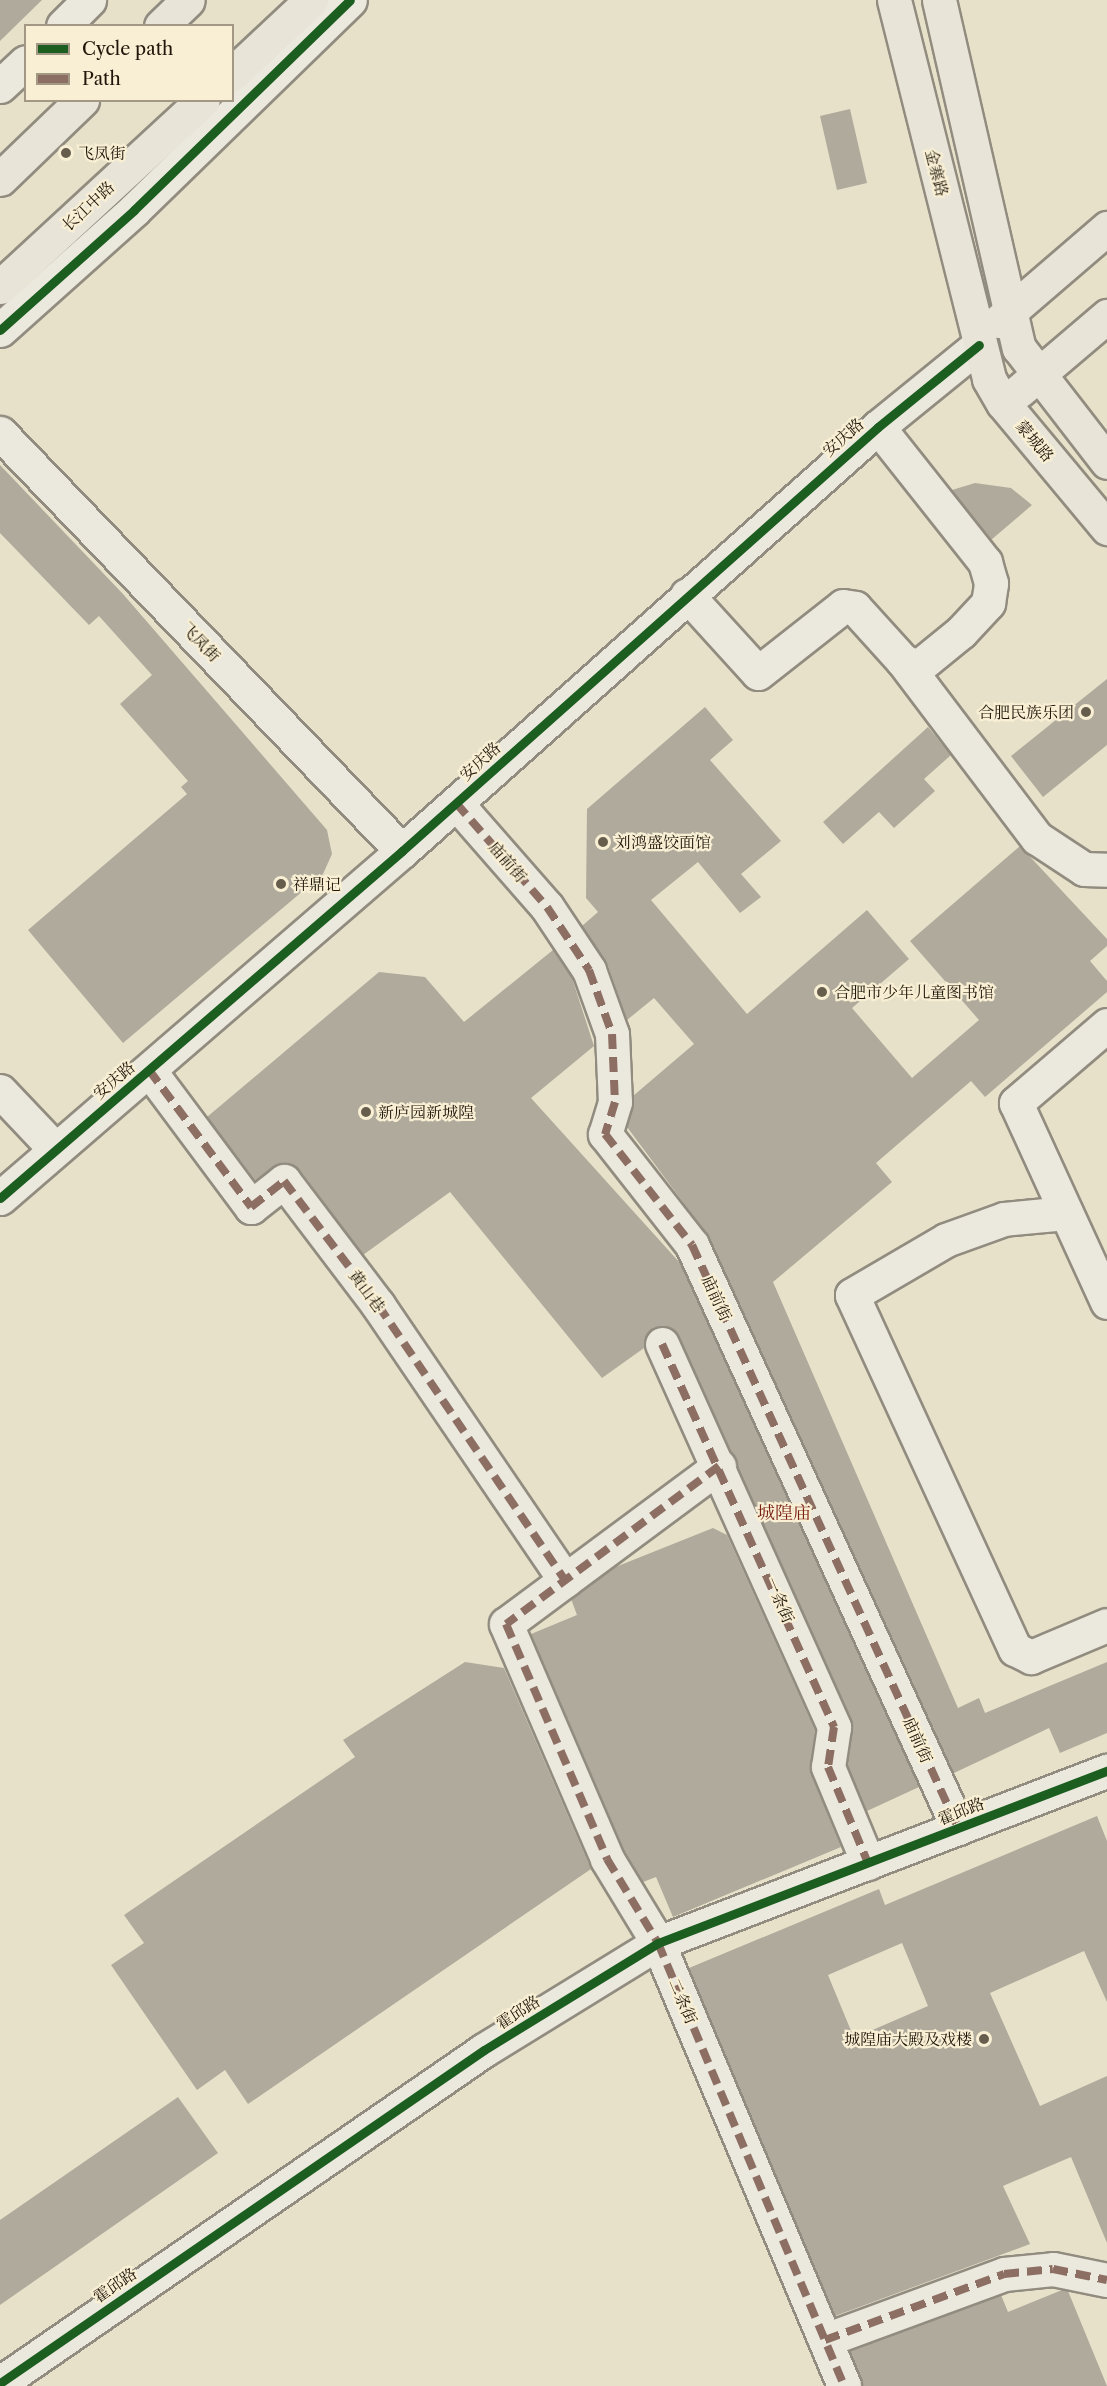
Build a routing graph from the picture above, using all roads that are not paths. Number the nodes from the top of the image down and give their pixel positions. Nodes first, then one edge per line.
1 (89, 0) edge
2 (188, 0) edge
3 (311, 0) edge
4 (350, 0) edge
5 (894, 0) edge
6 (939, 0) edge
7 (65, 24) edge
8 (163, 24) edge
9 (24, 64) edge
10 (234, 72) edge
11 (0, 87) edge
12 (80, 102) edge
13 (201, 102) edge
14 (0, 179) edge
15 (1107, 228) edge
16 (0, 287) edge
17 (1011, 306) junction
18 (1107, 316) edge
19 (0, 330) edge
20 (979, 345) junction
21 (1037, 378) junction
22 (1003, 403) junction
23 (878, 427) junction
24 (0, 433) edge
25 (1107, 462) edge
26 (1107, 528) edge
27 (687, 595) junction
28 (903, 661) junction
29 (456, 803) junction
30 (402, 851) junction
31 (1107, 870) edge
32 (1107, 1025) edge
33 (149, 1070) junction
34 (0, 1091) edge
35 (56, 1149) junction
36 (0, 1198) edge
37 (1066, 1213) junction
38 (1107, 1302) edge
39 (662, 1344) dead end
40 (719, 1466) junction
41 (565, 1580) junction
42 (1107, 1625) edge
43 (1107, 1771) edge
44 (958, 1828) junction
45 (867, 1863) junction
46 (658, 1943) junction
47 (1107, 2280) edge
48 (825, 2340) junction
49 (0, 2383) edge
50 (844, 2386) edge

1 - 7 street
2 - 8 main road
3 - 10 main road
4 - 19 street
5 - 20 main road, 金寨路
6 - 17 main road
9 - 11 street
12 - 14 main road
13 - 16 main road, 长江中路
15 - 17 main road, 安庆路
17 - 20 main road, 安庆路
17 - 21 main road
18 - 21 main road
20 - 22 main road, 蒙城路
20 - 23 street, 安庆路
21 - 22 main road
21 - 25 main road
22 - 26 main road, 蒙城路
23 - 27 street, 安庆路
23 - 28 street
24 - 30 street, 飞凤街
27 - 28 street
27 - 29 street, 安庆路
28 - 31 street
29 - 30 street, 安庆路
29 - 44 street, 庙前街
30 - 33 street, 安庆路
32 - 37 street
33 - 35 street, 安庆路
33 - 41 street, 黄山巷
34 - 35 street
35 - 36 street, 安庆路
37 - 38 street
37 - 42 street
39 - 40 street, 一条街
40 - 41 street
40 - 45 street, 一条街
41 - 46 street, 二条街
43 - 44 street, 霍邱路
44 - 45 street, 霍邱路
45 - 46 street, 霍邱路
46 - 48 street, 二条街
46 - 49 street, 霍邱路
47 - 48 street
48 - 50 street, 二条街

